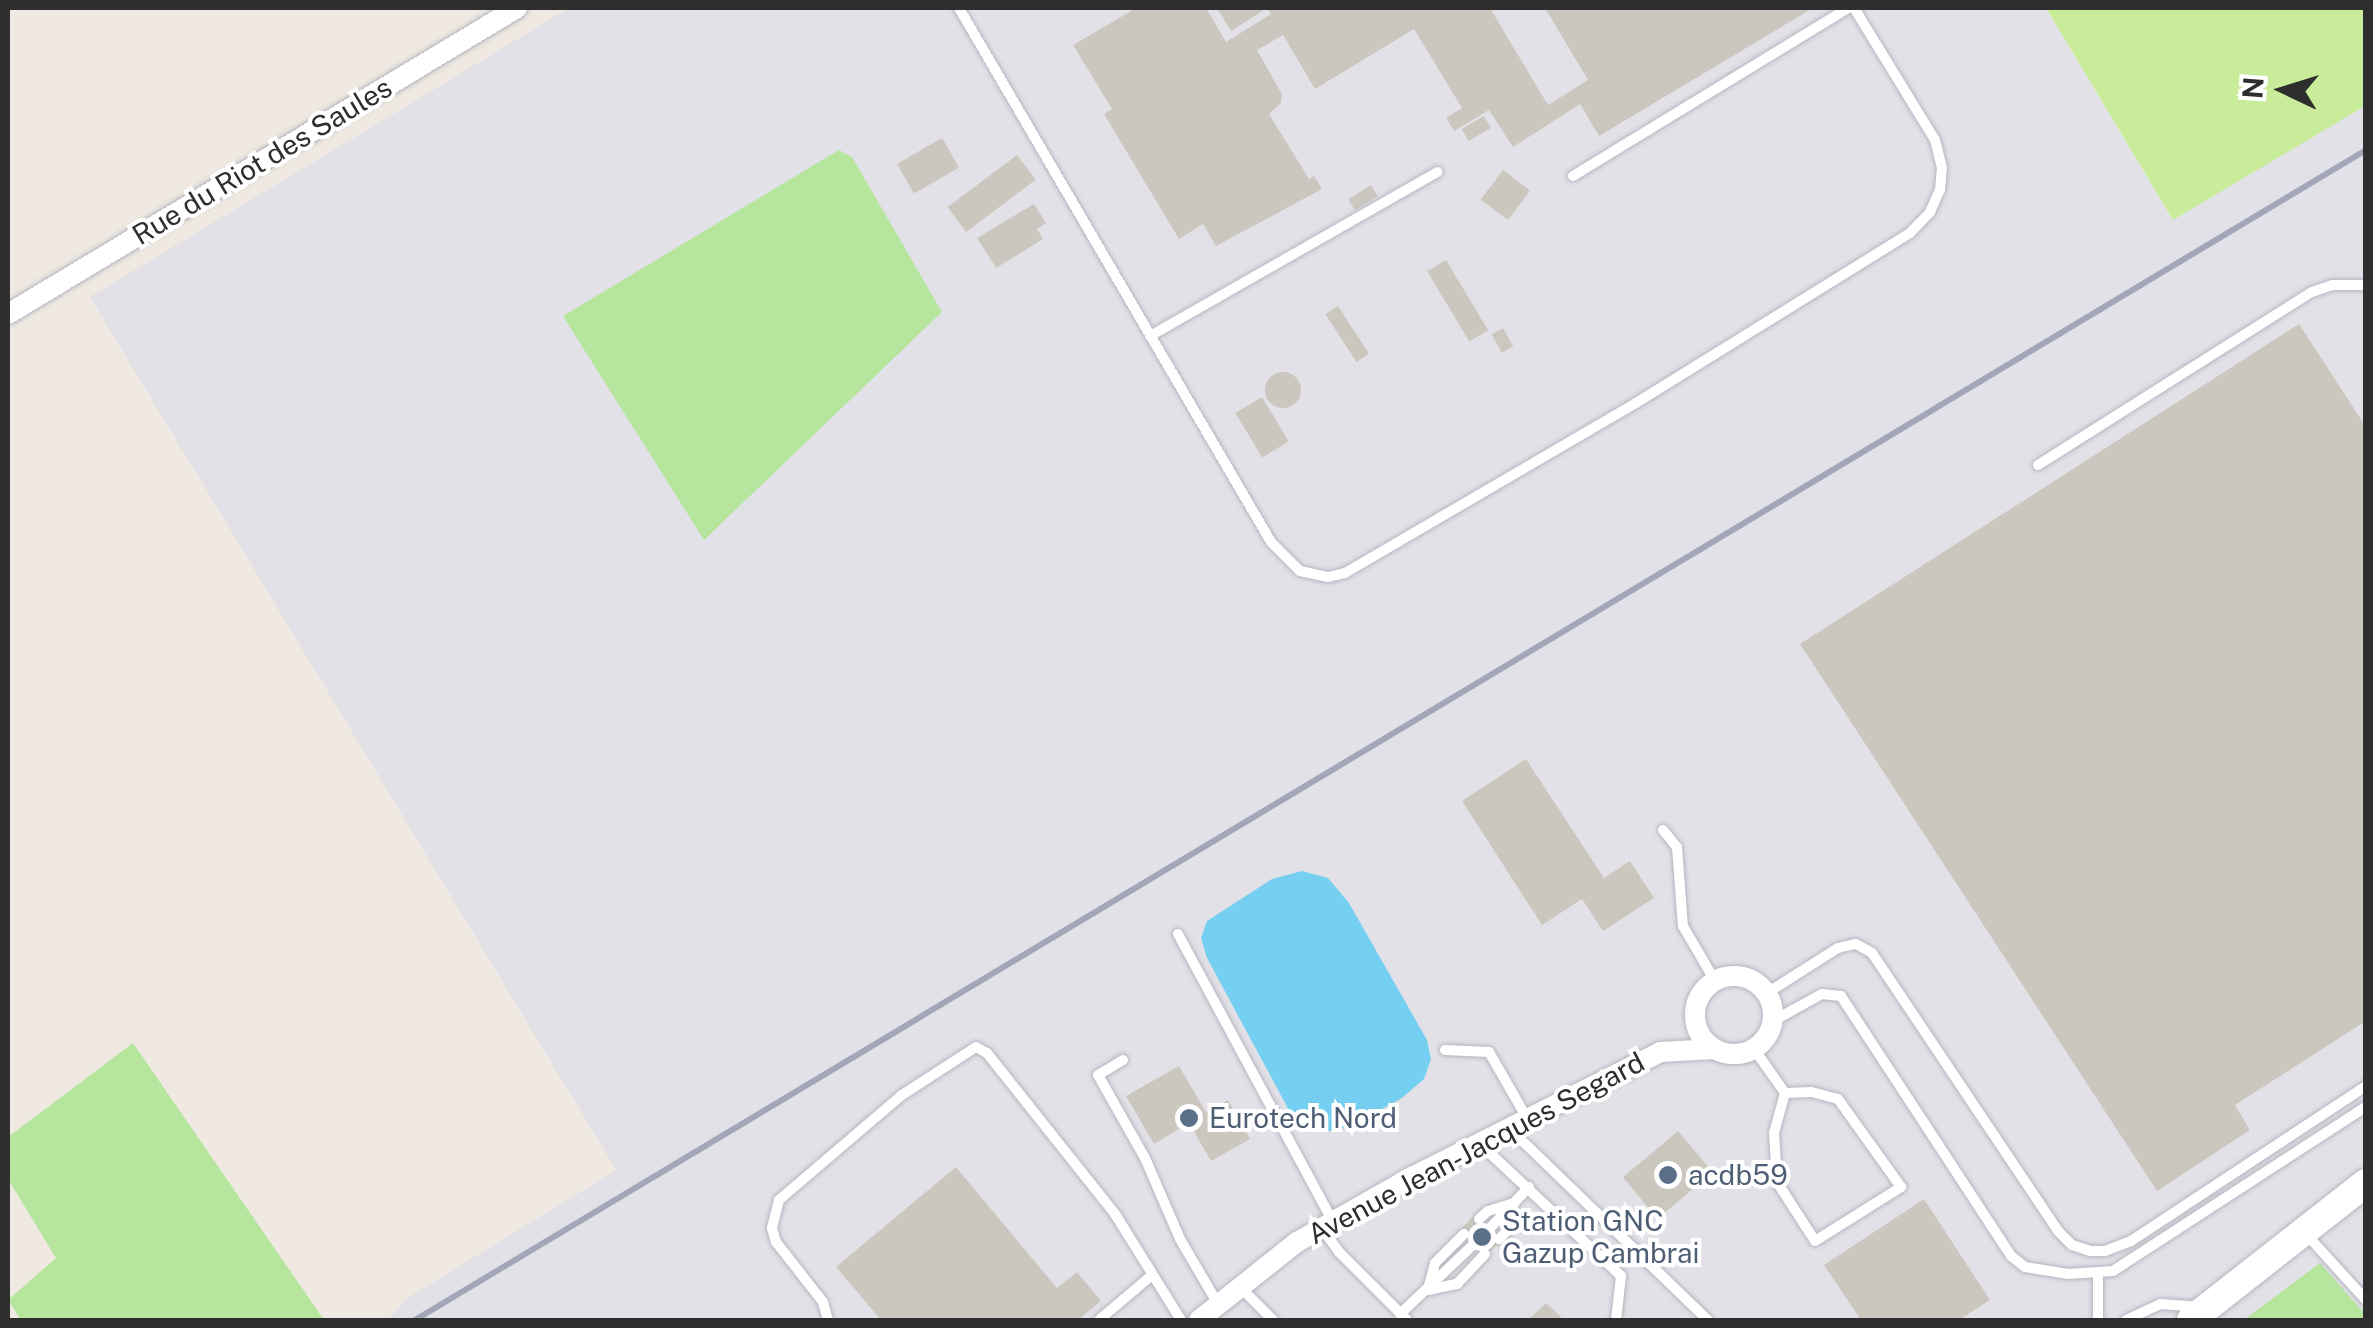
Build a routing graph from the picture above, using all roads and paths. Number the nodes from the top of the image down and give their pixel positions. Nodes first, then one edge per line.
1 (518, 8) edge
2 (958, 8) edge
3 (1851, 8) edge
4 (1438, 172) dead end
5 (1573, 176) dead end
6 (2366, 285) edge
7 (8, 314) edge
8 (1150, 336) junction
9 (2038, 465) dead end
10 (1663, 830) dead end
11 (1178, 934) dead end
12 (1715, 981) junction
13 (1767, 993) junction
14 (1696, 1009) junction
15 (1773, 1021) junction
16 (1714, 1049) junction
17 (1754, 1049) junction
18 (1445, 1050) dead end
19 (1660, 1052) junction
20 (1124, 1060) dead end
21 (2366, 1086) edge
22 (1785, 1093) junction
23 (2366, 1107) edge
24 (1518, 1124) junction
25 (1480, 1143) junction
26 (2366, 1183) edge
27 (1528, 1188) junction
28 (1514, 1203) junction
29 (1479, 1219) dead end
30 (1326, 1223) junction
31 (1489, 1229) dead end
32 (2303, 1230) junction
33 (1464, 1234) dead end
34 (1499, 1239) dead end
35 (1474, 1244) dead end
36 (1485, 1254) dead end
37 (1152, 1275) junction
38 (2098, 1275) junction
39 (1240, 1286) junction
40 (1428, 1290) junction
41 (2366, 1300) edge
42 (1218, 1304) junction
43 (2198, 1314) edge
44 (1404, 1318) edge
45 (828, 1320) edge
46 (1099, 1320) edge
47 (1181, 1320) edge
48 (1199, 1320) edge
49 (1273, 1320) edge
50 (1616, 1320) edge
51 (1708, 1320) edge
52 (2098, 1320) edge
53 (2126, 1320) edge

1 - 7 street, Rue du Riot des Saules
2 - 8 lane
3 - 5 lane
3 - 8 lane
4 - 8 lane
6 - 9 lane
10 - 12 lane
11 - 30 lane
12 - 13 street
12 - 14 street
13 - 15 street
13 - 21 lane
14 - 16 street
14 - 19 street, Avenue Jean-Jacques Segard
15 - 17 street
15 - 38 lane
16 - 17 street
16 - 19 street, Avenue Jean-Jacques Segard
17 - 22 lane
18 - 24 lane
19 - 24 street, Avenue Jean-Jacques Segard
20 - 42 lane
22 - 22 lane
23 - 38 lane
24 - 25 street, Avenue Jean-Jacques Segard
24 - 51 lane
25 - 27 lane
25 - 30 street, Avenue Jean-Jacques Segard
26 - 32 main road
27 - 28 lane
27 - 50 lane
28 - 29 lane
28 - 31 lane
28 - 34 lane
30 - 39 street, Avenue Jean-Jacques Segard
30 - 44 lane
32 - 41 lane
32 - 43 main road
33 - 40 lane
35 - 40 lane
36 - 40 lane
37 - 45 lane
37 - 46 lane
37 - 47 lane
38 - 52 lane
39 - 42 street, Avenue Jean-Jacques Segard
39 - 49 lane
40 - 44 lane
42 - 48 street, Avenue Jean-Jacques Segard
43 - 53 lane

